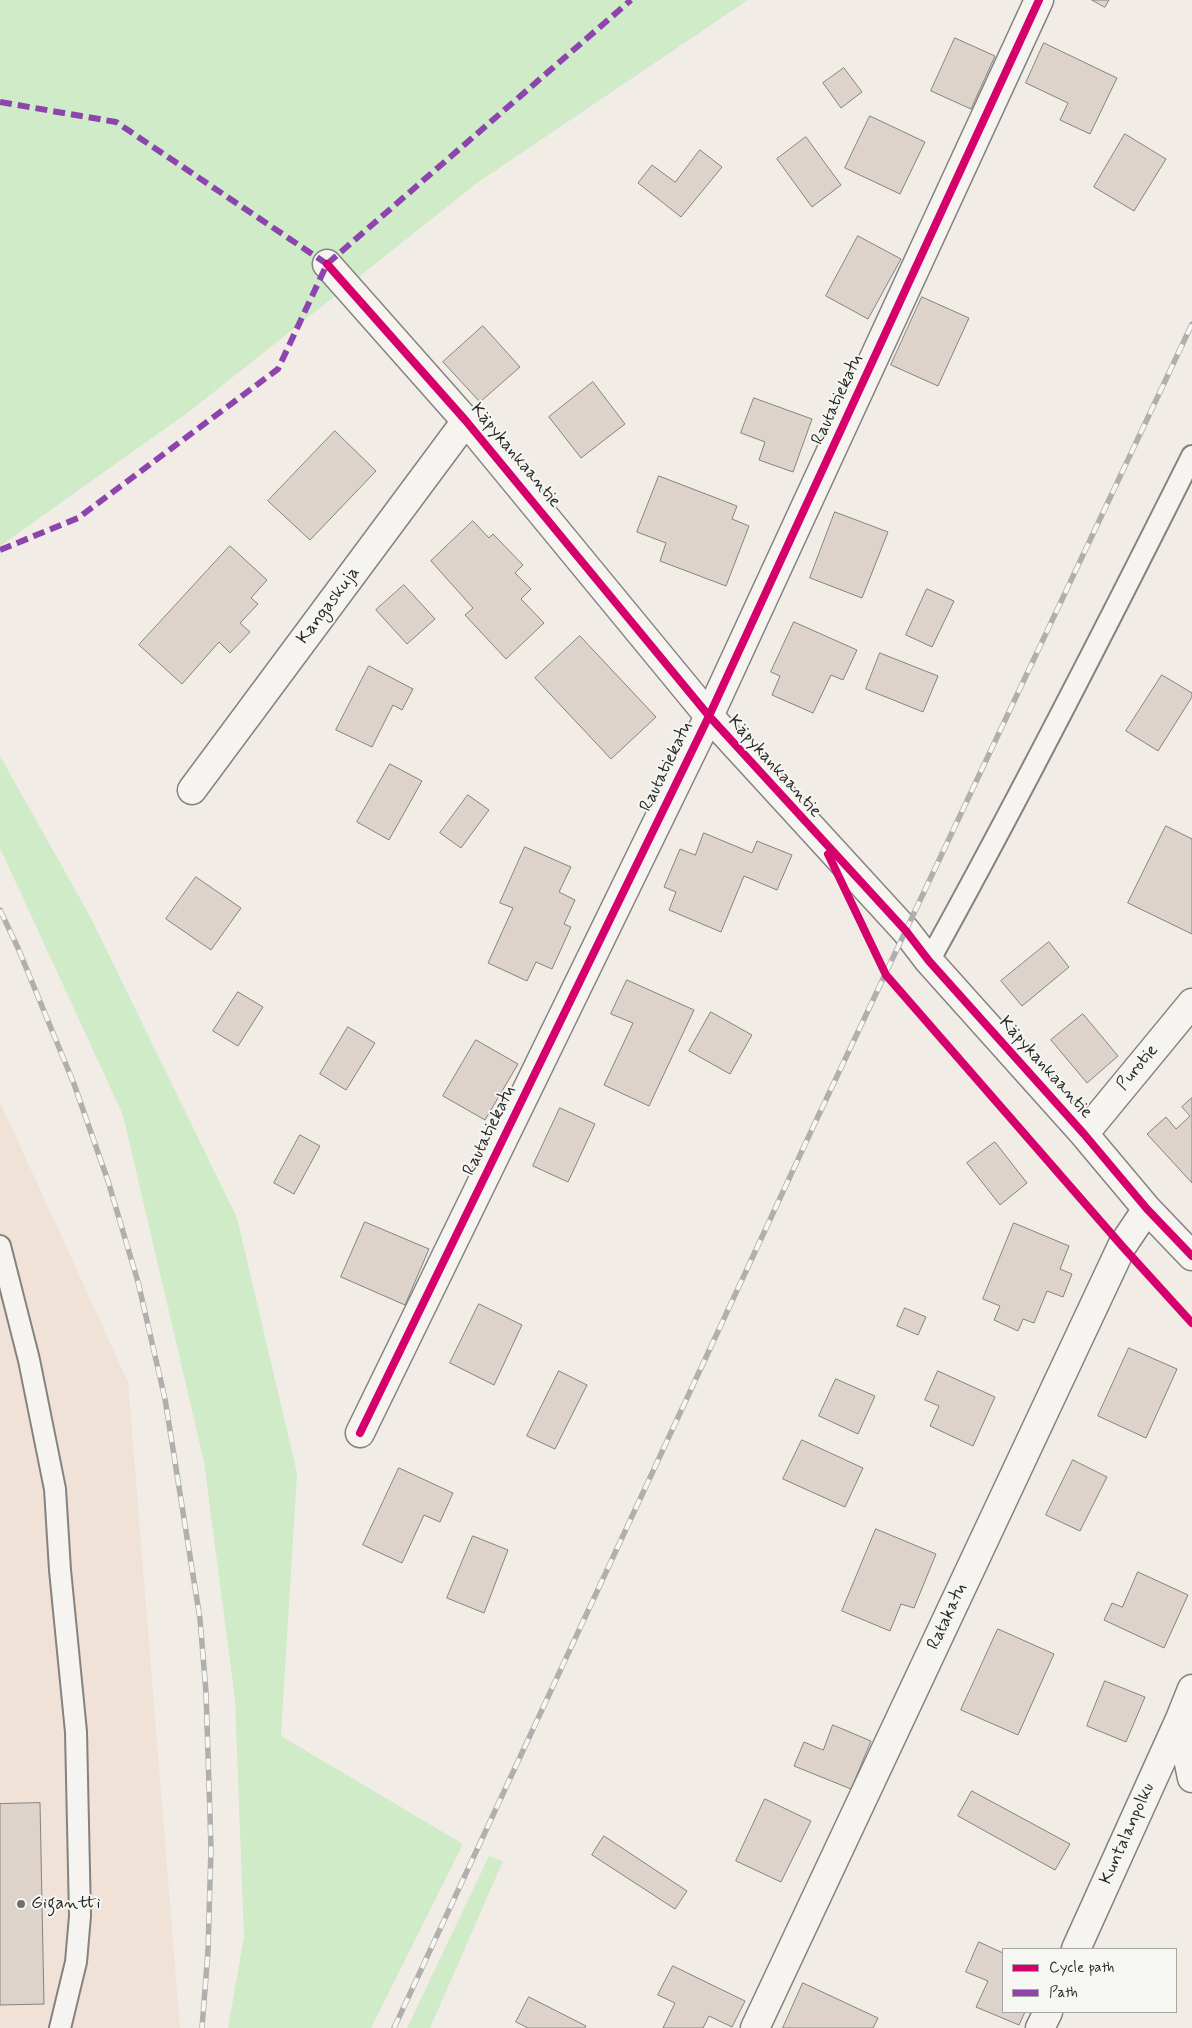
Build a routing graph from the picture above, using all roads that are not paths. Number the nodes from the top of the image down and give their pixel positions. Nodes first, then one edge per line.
1 (1038, 0) edge
2 (327, 264) dead end
3 (466, 421) junction
4 (1192, 456) edge
5 (709, 716) junction
6 (192, 790) dead end
7 (930, 961) junction
8 (1192, 1003) edge
9 (1084, 1134) junction
10 (1147, 1209) junction
11 (0, 1246) edge
12 (1192, 1256) edge
13 (360, 1432) dead end
14 (1192, 1689) edge
15 (1180, 1719) junction
16 (1192, 1778) edge
17 (1076, 1948) edge
18 (1048, 2013) edge
19 (60, 2028) edge
20 (755, 2028) edge
21 (1040, 2028) edge

1 - 5 street, Rautatiekatu
2 - 3 street, Käpykankaantie
3 - 5 street, Käpykankaantie
3 - 6 street, Kangaskuja
4 - 7 lane
5 - 7 street, Käpykankaantie
5 - 13 street, Rautatiekatu
7 - 9 street, Käpykankaantie
8 - 9 street, Purotie
9 - 10 street, Käpykankaantie
10 - 12 street, Käpykankaantie
10 - 20 street, Ratakatu
11 - 19 lane
14 - 15 street, Kuntalanpolku
15 - 16 street
15 - 17 street, Kuntalanpolku
18 - 21 street

